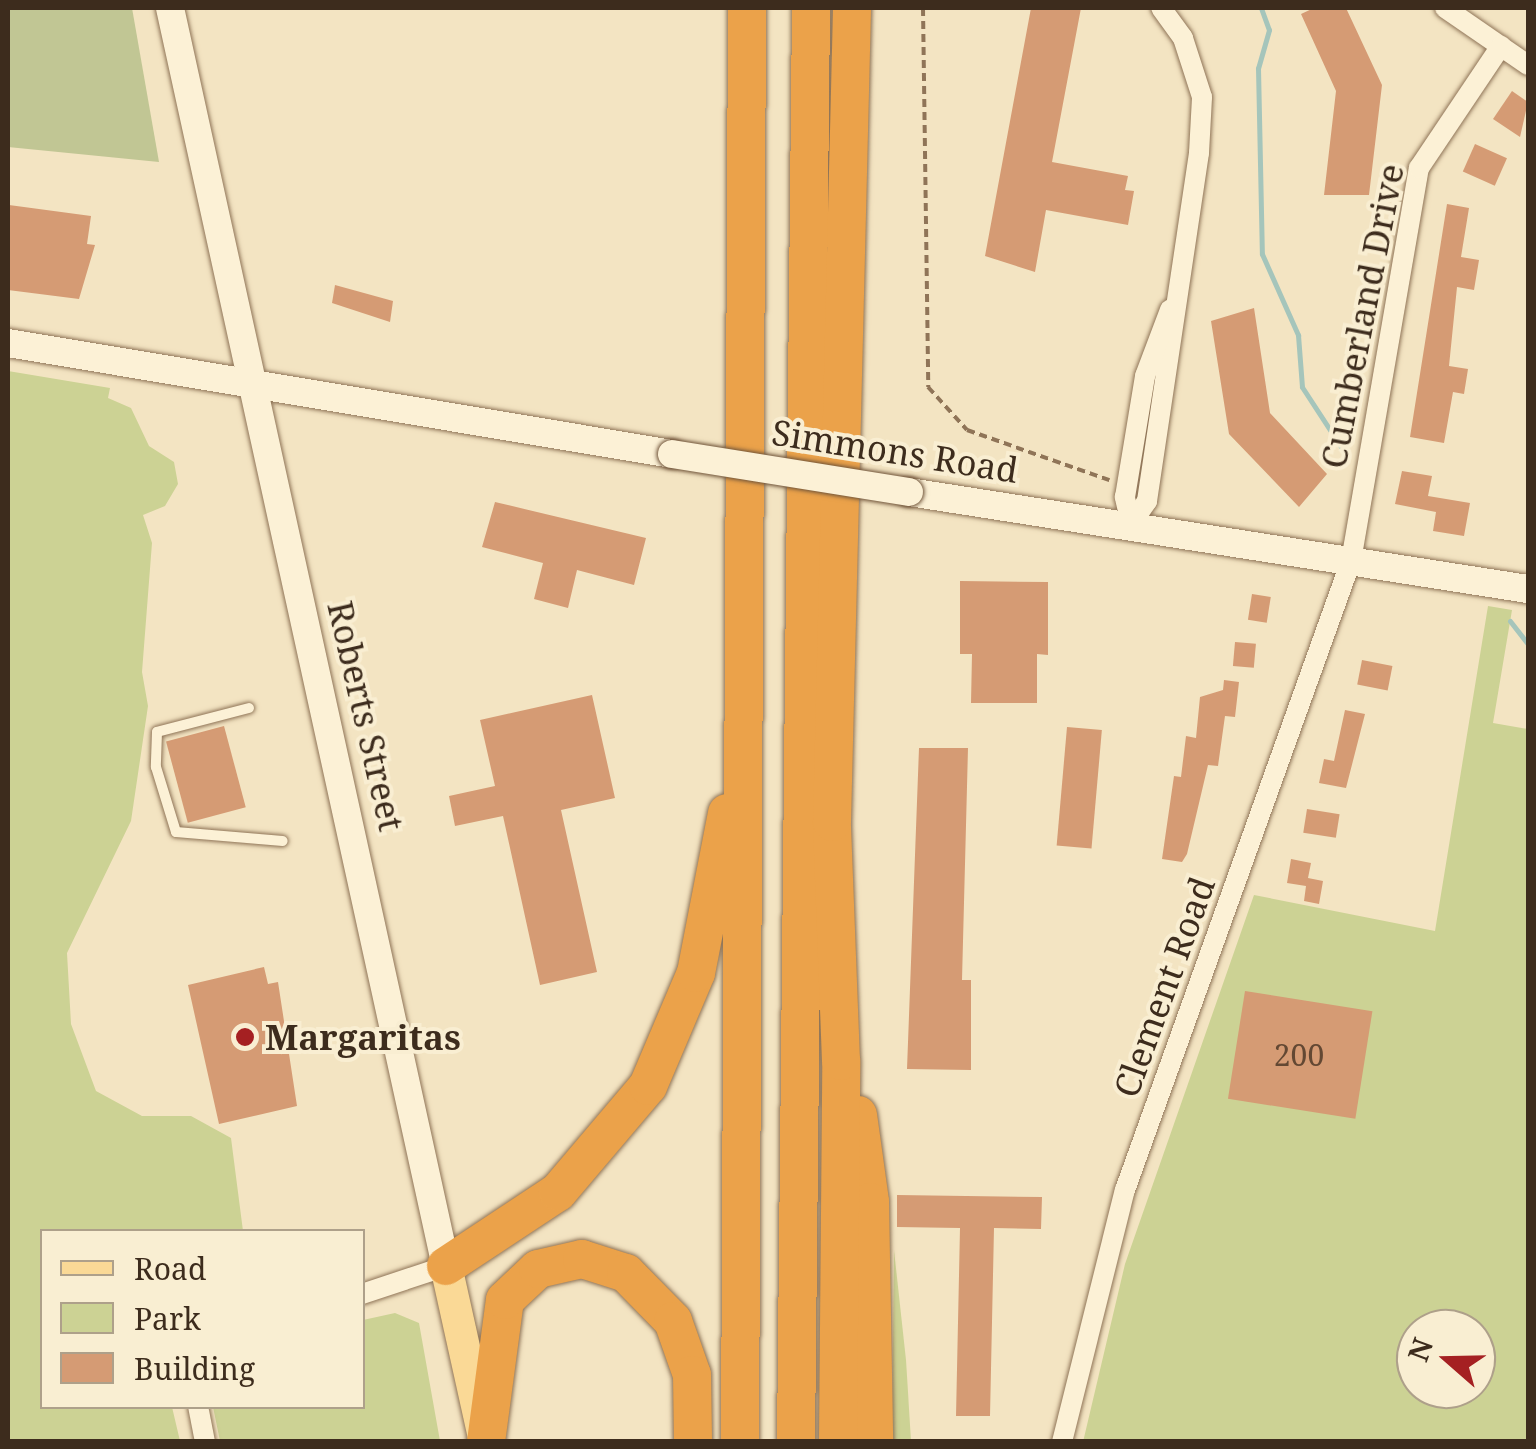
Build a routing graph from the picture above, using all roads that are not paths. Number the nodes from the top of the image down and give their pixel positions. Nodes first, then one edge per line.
1 (170, 8) edge
2 (747, 8) edge
3 (791, 8) edge
4 (811, 8) edge
5 (852, 8) edge
6 (1161, 8) edge
7 (1445, 8) edge
8 (1501, 46) junction
9 (1528, 65) edge
10 (8, 343) edge
11 (250, 384) junction
12 (1131, 524) junction
13 (1351, 561) junction
14 (1528, 589) edge
15 (804, 640) junction
16 (249, 708) dead end
17 (743, 753) junction
18 (832, 822) junction
19 (283, 841) dead end
20 (842, 1061) junction
21 (446, 1266) junction
22 (365, 1293) edge
23 (199, 1409) edge
24 (206, 1442) edge
25 (485, 1442) edge
26 (693, 1442) edge
27 (740, 1442) edge
28 (777, 1442) edge
29 (796, 1442) edge
30 (838, 1442) edge
31 (874, 1442) edge
32 (1062, 1442) edge

1 - 11 main road, Roberts Street
2 - 17 highway
3 - 28 highway
4 - 15 highway
5 - 18 highway
6 - 12 street
7 - 8 street
8 - 9 street
8 - 13 street, Cumberland Drive
10 - 11 main road, Simmons Road
11 - 12 main road, Simmons Road, bridge
11 - 21 main road, Roberts Street
12 - 13 main road, Simmons Road
13 - 14 main road, Simmons Road
13 - 32 street, Clement Road
15 - 18 highway
15 - 29 highway
16 - 19 lane
17 - 21 highway
17 - 27 highway
18 - 20 highway
20 - 30 highway
20 - 31 highway
21 - 22 street
21 - 25 main road, Roberts Street
23 - 24 street
25 - 26 highway

